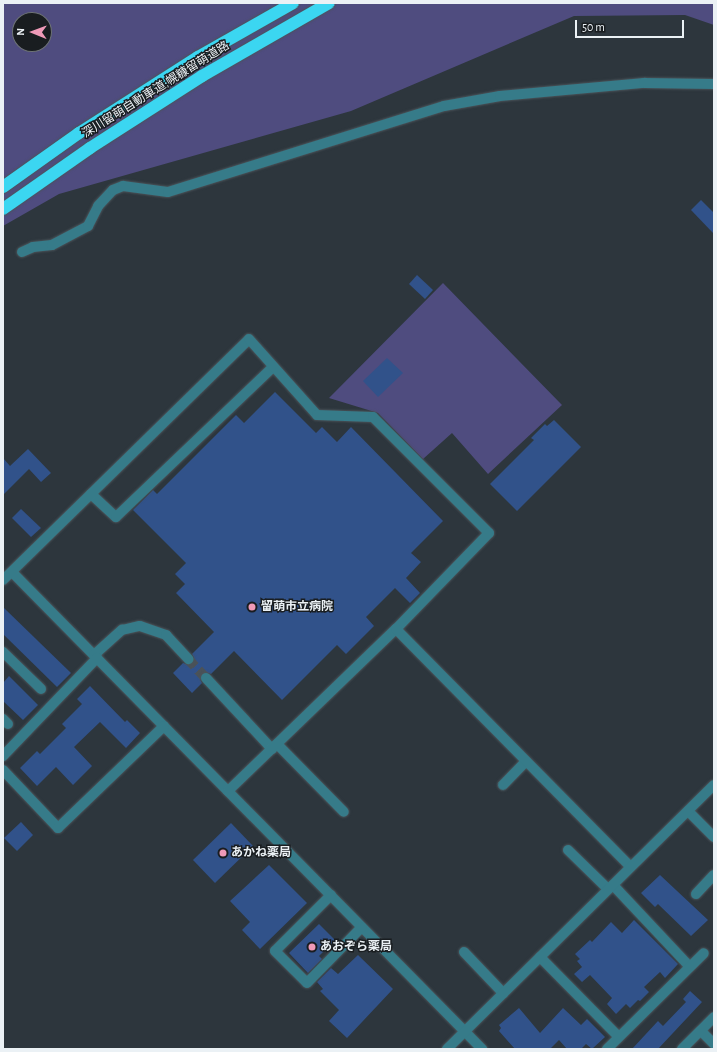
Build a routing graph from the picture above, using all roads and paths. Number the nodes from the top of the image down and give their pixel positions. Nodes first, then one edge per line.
1 (293, 3) edge
2 (329, 3) edge
3 (714, 84) edge
4 (3, 187) edge
5 (3, 209) edge
6 (22, 252) dead end
7 (273, 367) junction
8 (91, 494) junction
9 (12, 572) junction
10 (3, 580) edge
11 (396, 629) junction
12 (3, 652) edge
13 (96, 657) junction
14 (188, 659) tunnel mouth
15 (206, 678) tunnel mouth
16 (41, 689) dead end
17 (164, 726) junction
18 (274, 746) junction
19 (3, 756) edge
20 (526, 761) junction
21 (3, 770) edge
22 (503, 785) dead end
23 (714, 785) edge
24 (228, 791) junction
25 (688, 811) junction
26 (344, 812) dead end
27 (714, 837) edge
28 (568, 850) dead end
29 (631, 867) junction
30 (714, 875) edge
31 (611, 887) junction
32 (696, 894) dead end
33 (330, 895) junction
34 (362, 927) junction
35 (464, 952) dead end
36 (704, 953) dead end
37 (540, 957) junction
38 (690, 967) junction
39 (503, 993) junction
40 (713, 1020) edge
41 (701, 1030) junction
42 (465, 1031) junction
43 (619, 1037) junction
44 (714, 1044) edge
45 (447, 1049) edge
46 (482, 1049) edge
47 (607, 1049) edge
48 (682, 1049) edge

1 - 4 highway, 深川留萌自動車道;幌糠留萌道路
2 - 5 highway, 深川留萌自動車道;幌糠留萌道路
3 - 6 street
7 - 8 street
7 - 8 street
7 - 11 street
8 - 9 street
9 - 10 street
9 - 13 street
11 - 18 street
11 - 20 street
12 - 16 street
13 - 14 street
13 - 17 street
13 - 19 street
15 - 18 street
17 - 21 street
17 - 24 street
18 - 24 street
18 - 26 street
20 - 22 street
20 - 29 street
23 - 25 street
24 - 33 street
25 - 27 street
25 - 29 street
28 - 31 street
29 - 31 street
30 - 32 street
31 - 37 street
31 - 38 street
33 - 34 street
33 - 34 street
34 - 42 street
35 - 39 street
36 - 38 street
37 - 39 street
37 - 43 street
38 - 43 street
39 - 42 street
40 - 41 street
41 - 44 street
41 - 48 street
42 - 45 street
42 - 46 street
43 - 47 street

